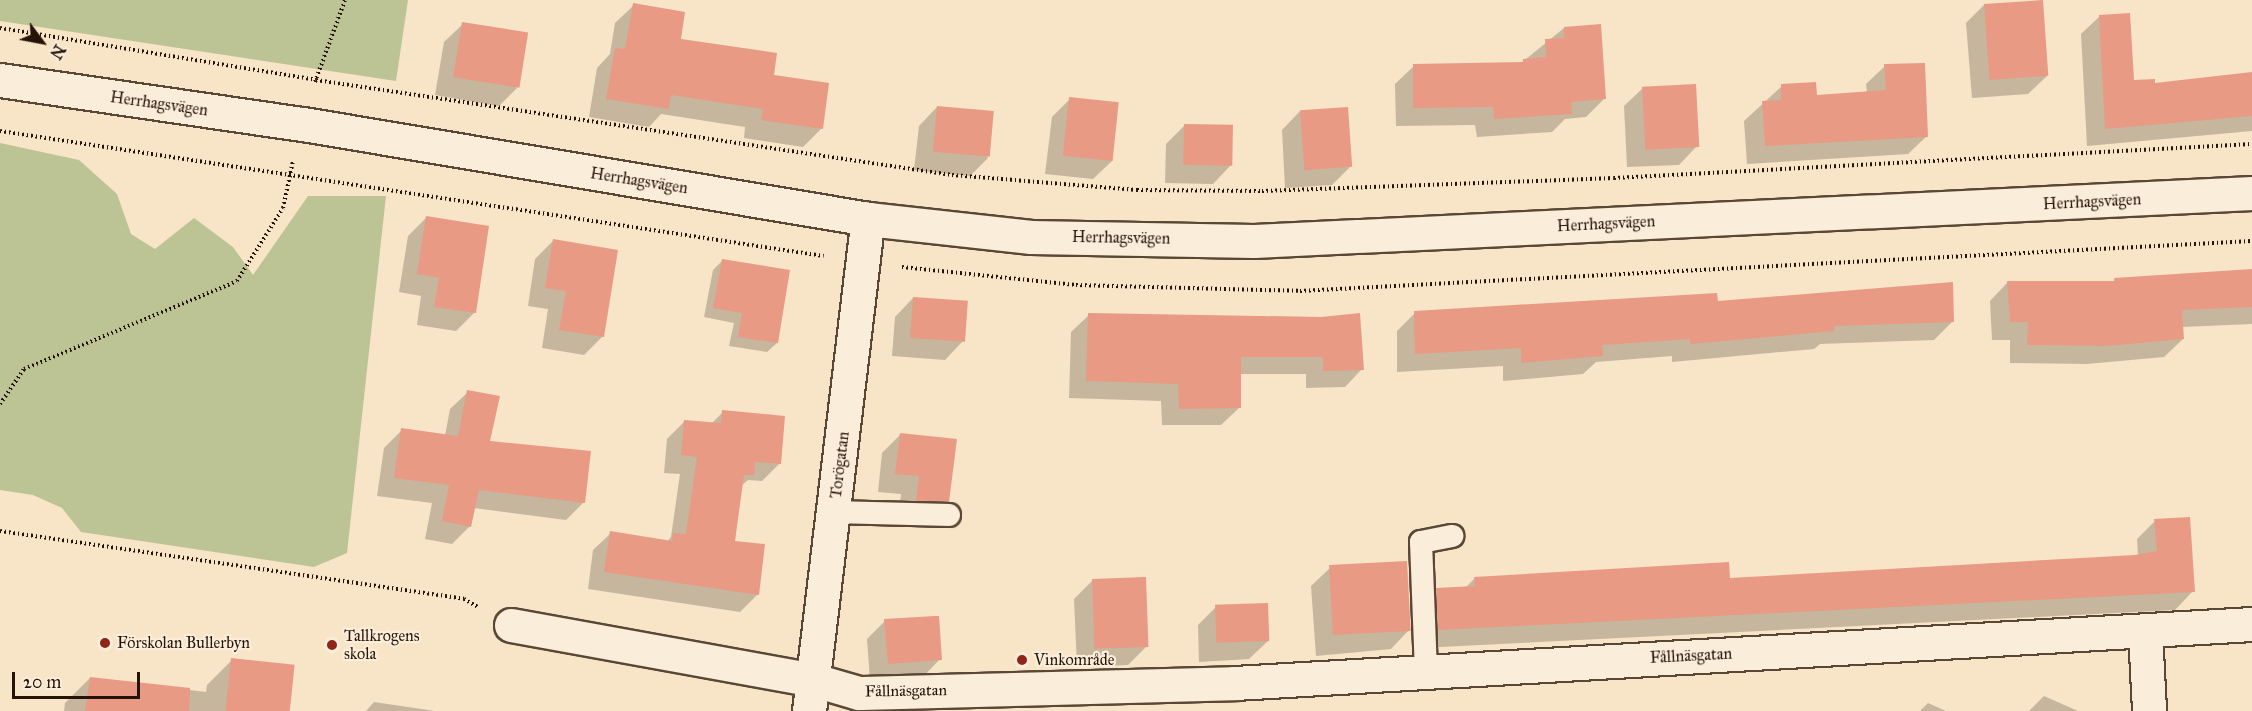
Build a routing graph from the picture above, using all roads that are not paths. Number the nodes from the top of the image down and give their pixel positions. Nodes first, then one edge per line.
1 (0, 81) edge
2 (2252, 193) edge
3 (868, 219) junction
4 (834, 512) junction
5 (949, 516) dead end
6 (1452, 536) dead end
7 (2252, 624) edge
8 (512, 625) road end
9 (2145, 631) junction
10 (1426, 672) junction
11 (811, 695) edge
12 (1235, 697) edge
13 (2149, 711) edge

1 - 3 street, Herrhagsvägen
2 - 3 street, Herrhagsvägen
3 - 4 street, Torögatan
4 - 5 lane
4 - 11 street, Torögatan
6 - 10 lane
7 - 9 street, Fållnäsgatan
8 - 11 street, Fållnäsgatan
9 - 10 street, Fållnäsgatan
9 - 13 street
10 - 12 street, Fållnäsgatan
11 - 12 street, Fållnäsgatan

